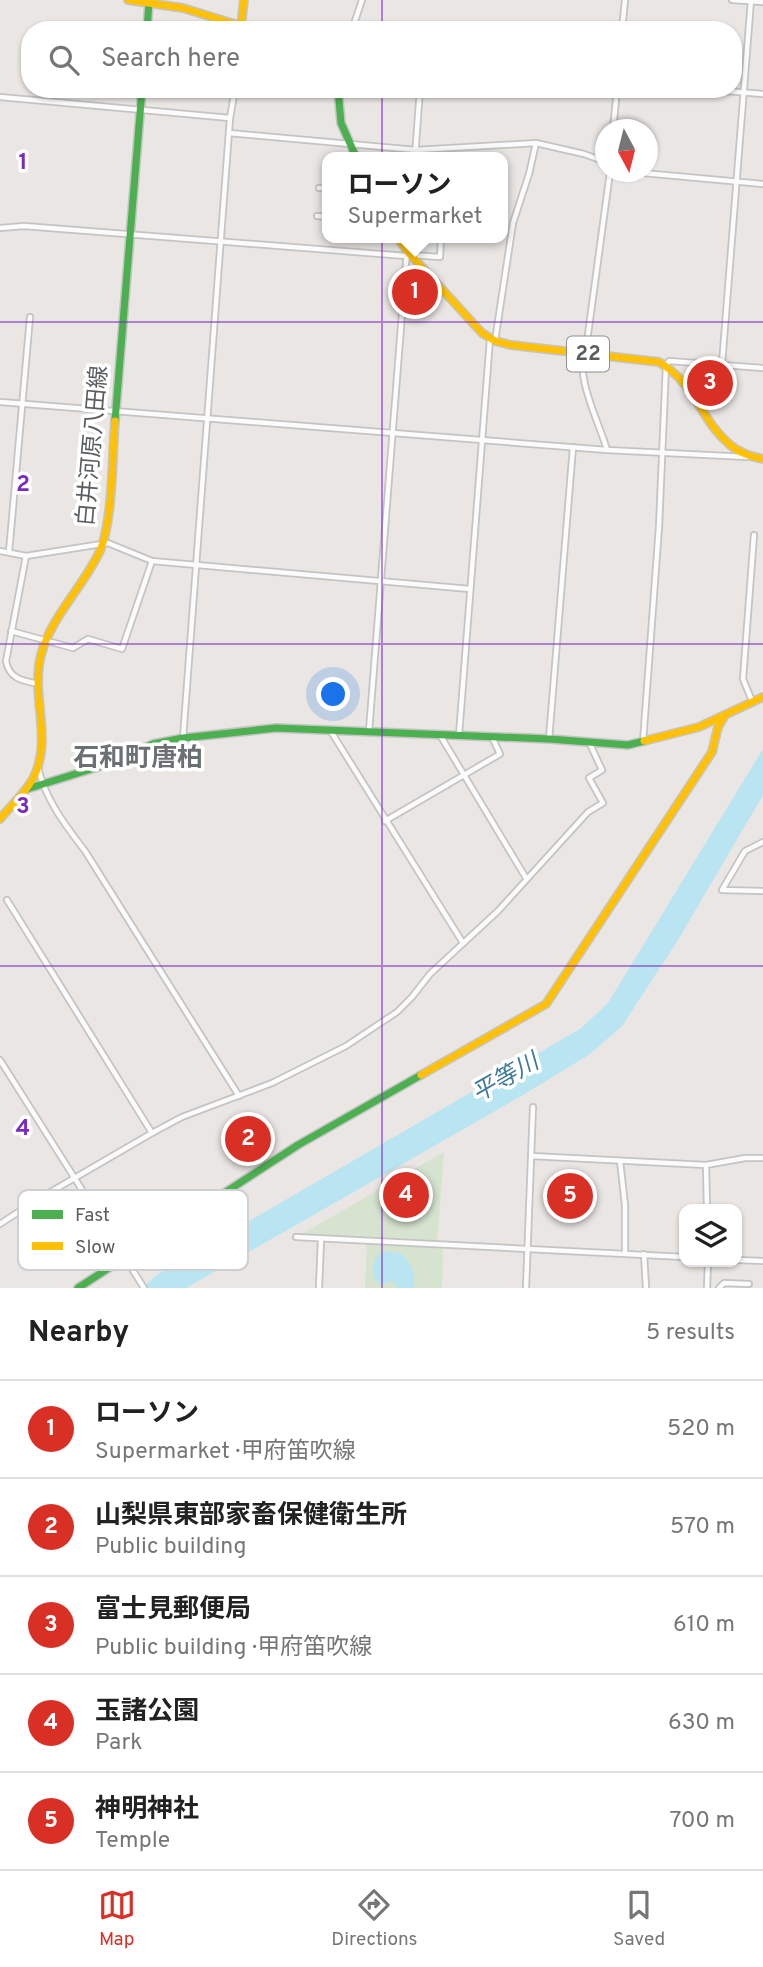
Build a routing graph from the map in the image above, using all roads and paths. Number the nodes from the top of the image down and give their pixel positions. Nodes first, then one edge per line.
1 (128, 0) edge
2 (244, 0) edge
3 (362, 0) edge
4 (625, 0) edge
5 (732, 0) edge
6 (750, 1) edge
7 (149, 2) junction
8 (763, 2) edge
9 (148, 21) edge
10 (220, 21) edge
11 (242, 21) edge
12 (355, 21) edge
13 (623, 21) edge
14 (743, 93) junction
15 (763, 94) edge
16 (0, 97) edge
17 (142, 98) edge
18 (233, 98) edge
19 (339, 98) edge
20 (419, 98) edge
21 (616, 98) edge
22 (141, 108) junction
23 (230, 118) junction
24 (614, 119) edge
25 (229, 133) junction
26 (349, 142) junction
27 (536, 143) junction
28 (416, 150) junction
29 (354, 152) edge
30 (595, 158) edge
31 (658, 174) edge
32 (609, 182) edge
33 (736, 182) junction
34 (763, 184) edge
35 (317, 216) dead end
36 (322, 216) edge
37 (0, 228) edge
38 (131, 233) junction
39 (222, 242) junction
40 (401, 243) edge
41 (408, 243) edge
42 (441, 243) edge
43 (408, 254) junction
44 (30, 317) dead end
45 (493, 340) junction
46 (584, 354) junction
47 (722, 364) junction
48 (666, 365) junction
49 (763, 368) edge
50 (0, 402) edge
51 (22, 404) junction
52 (117, 411) junction
53 (208, 419) junction
54 (393, 433) junction
55 (482, 439) junction
56 (573, 447) junction
57 (607, 450) junction
58 (662, 452) junction
59 (747, 457) junction
60 (763, 459) edge
61 (754, 535) dead end
62 (103, 544) junction
63 (0, 551) edge
64 (9, 552) junction
65 (26, 555) junction
66 (152, 561) junction
67 (197, 566) junction
68 (380, 580) junction
69 (470, 589) junction
70 (11, 631) junction
71 (46, 641) junction
72 (3, 661) edge
73 (39, 684) junction
74 (763, 697) edge
75 (752, 701) junction
76 (724, 718) junction
77 (329, 729) junction
78 (369, 731) junction
79 (440, 735) junction
80 (459, 735) junction
81 (492, 737) junction
82 (183, 738) junction
83 (549, 739) junction
84 (589, 742) junction
85 (643, 743) junction
86 (38, 765) junction
87 (463, 774) junction
88 (42, 785) junction
89 (26, 789) junction
90 (0, 819) edge
91 (386, 821) junction
92 (763, 842) edge
93 (526, 878) junction
94 (763, 891) edge
95 (7, 900) dead end
96 (463, 943) junction
97 (0, 1060) edge
98 (239, 1096) junction
99 (533, 1107) dead end
100 (152, 1133) junction
101 (531, 1156) junction
102 (763, 1158) edge
103 (620, 1161) junction
104 (706, 1165) junction
105 (74, 1178) junction
106 (55, 1190) edge
107 (82, 1190) edge
108 (229, 1190) edge
109 (707, 1204) edge
110 (18, 1213) edge
111 (0, 1224) edge
112 (296, 1237) dead end
113 (321, 1239) junction
114 (527, 1248) junction
115 (625, 1254) junction
116 (644, 1254) junction
117 (679, 1257) edge
118 (742, 1260) edge
119 (763, 1261) edge
120 (708, 1267) edge
121 (106, 1270) edge
122 (132, 1270) edge
123 (750, 1284) dead end
124 (142, 1285) edge
125 (78, 1288) edge
126 (134, 1288) edge
127 (319, 1288) edge
128 (526, 1288) edge
129 (647, 1288) edge
130 (707, 1288) edge
131 (719, 1288) edge

1 - 7 street
2 - 11 street
3 - 12 street
4 - 13 street
5 - 6 street
6 - 8 street
6 - 14 street
7 - 9 street
7 - 10 street
14 - 15 street
14 - 33 street
16 - 22 street
17 - 22 street, 白井河原八田線
18 - 23 street
19 - 26 street
20 - 28 street
21 - 24 street
22 - 23 street
22 - 38 street, 白井河原八田線
23 - 25 street
25 - 26 street
25 - 39 street
26 - 28 street
26 - 29 street
27 - 28 street
27 - 30 street
27 - 45 street
31 - 33 street
32 - 46 street
33 - 34 street
33 - 47 street
35 - 36 street
37 - 38 street
38 - 39 street
38 - 52 street, 白井河原八田線
39 - 43 street
39 - 53 street
40 - 43 street
41 - 43 street
42 - 43 street
43 - 45 street
43 - 54 street
44 - 51 street
45 - 46 street, 22
45 - 55 street
46 - 48 street, 22
46 - 57 street
47 - 48 street
47 - 49 street
48 - 58 street
48 - 59 street
50 - 51 street
51 - 52 street
51 - 64 street
52 - 53 street
52 - 62 street, 白井河原八田線
53 - 54 street
53 - 67 street
54 - 55 street
54 - 68 street
55 - 56 street
55 - 69 street
56 - 57 street
56 - 83 street
57 - 58 street
58 - 59 street
58 - 85 street
59 - 60 street
61 - 75 street
62 - 65 street
62 - 66 street
62 - 71 street, 白井河原八田線
63 - 64 street
64 - 65 street
65 - 70 street
66 - 67 street
66 - 71 street
67 - 68 street
67 - 82 street
68 - 69 street
68 - 78 street
69 - 80 street
70 - 71 street
70 - 72 street
71 - 73 street, 白井河原八田線
72 - 73 street
73 - 86 street, 白井河原八田線
74 - 75 street
75 - 76 street
76 - 85 street
76 - 108 street
77 - 78 street
77 - 82 street
77 - 91 street
78 - 79 street
79 - 80 street
79 - 87 street
80 - 81 street
81 - 83 street
81 - 87 street
82 - 88 street
83 - 84 street
84 - 85 street
84 - 93 street
86 - 88 street
86 - 89 street, 白井河原八田線
87 - 91 street
87 - 93 street
88 - 89 street
88 - 98 street
89 - 90 street, 白井河原八田線
91 - 96 street
92 - 94 street
93 - 96 street
95 - 100 street
96 - 98 street
97 - 105 street
98 - 100 street
99 - 101 street
100 - 105 street
101 - 103 street
101 - 114 street
102 - 104 street
103 - 104 street
103 - 115 street
104 - 109 street
105 - 106 street
105 - 107 street
110 - 111 street
112 - 113 street
113 - 114 street
113 - 127 street
114 - 115 street
114 - 128 street
115 - 116 street
116 - 117 street
116 - 129 street
118 - 119 street
120 - 130 street
121 - 125 street
122 - 124 street
123 - 131 street
124 - 126 street

